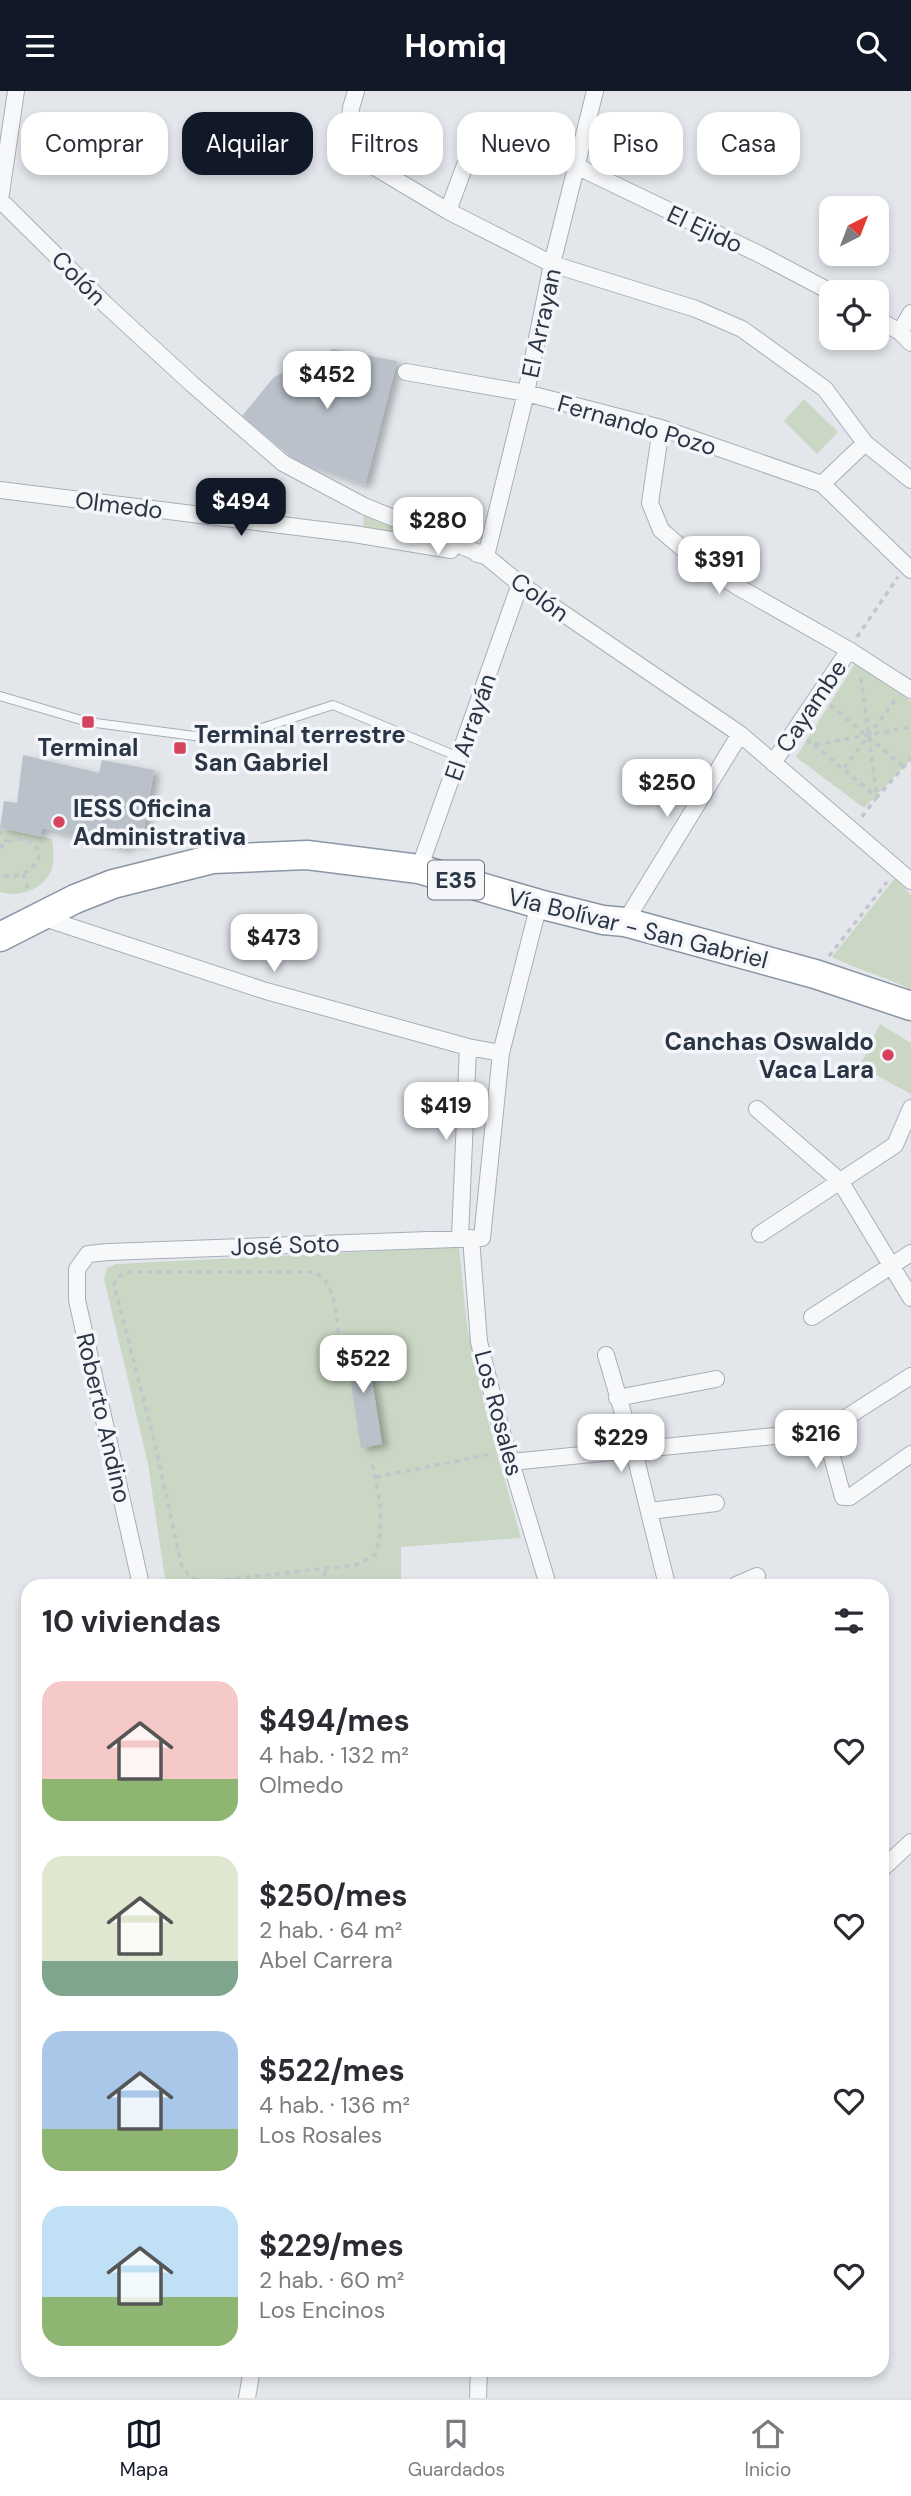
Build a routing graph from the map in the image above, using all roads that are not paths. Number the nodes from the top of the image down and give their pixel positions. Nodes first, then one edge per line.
1 (16, 91) edge
2 (356, 91) edge
3 (595, 91) edge
4 (578, 167) junction
5 (461, 175) edge
6 (0, 200) edge
7 (448, 211) junction
8 (552, 264) junction
9 (819, 286) edge
10 (911, 313) edge
11 (889, 327) edge
12 (906, 338) edge
13 (406, 372) dead end
14 (526, 393) junction
15 (661, 428) junction
16 (865, 443) junction
17 (911, 480) edge
18 (822, 484) junction
19 (0, 490) edge
20 (364, 506) junction
21 (354, 534) junction
22 (486, 556) junction
23 (908, 568) edge
24 (520, 584) junction
25 (853, 652) junction
26 (908, 688) edge
27 (0, 696) edge
28 (740, 734) junction
29 (459, 757) junction
30 (773, 763) junction
31 (419, 869) junction
32 (911, 881) edge
33 (539, 904) junction
34 (41, 917) junction
35 (625, 922) junction
36 (0, 937) edge
37 (911, 1006) edge
38 (468, 1047) junction
39 (501, 1053) junction
40 (911, 1108) edge
41 (757, 1109) dead end
42 (840, 1181) junction
43 (760, 1234) dead end
44 (471, 1237) junction
45 (911, 1253) edge
46 (88, 1254) joint
47 (891, 1266) junction
48 (911, 1298) edge
49 (812, 1317) dead end
50 (606, 1355) dead end
51 (911, 1376) edge
52 (716, 1379) dead end
53 (617, 1398) junction
54 (825, 1431) junction
55 (634, 1451) junction
56 (911, 1454) edge
57 (509, 1457) junction
58 (716, 1503) dead end
59 (650, 1511) junction
60 (757, 1576) dead end
61 (140, 1579) edge
62 (546, 1579) edge
63 (666, 1579) edge
64 (750, 1579) edge
65 (911, 1842) edge
66 (889, 1862) edge
67 (251, 2377) edge
68 (479, 2377) edge
69 (247, 2398) edge
70 (478, 2398) edge

1 - 6 street
2 - 7 street
3 - 4 street, El Arrayan
4 - 8 street, El Arrayan
4 - 9 street, El Ejido
5 - 7 street
6 - 20 street, Colón
7 - 8 street
8 - 14 street, El Arrayan
8 - 16 street
10 - 12 street
11 - 12 street
13 - 14 street, Fernando Pozo
14 - 15 street, Fernando Pozo
14 - 22 street, El Arrayan
15 - 18 street, Fernando Pozo
15 - 25 street
16 - 17 street
16 - 18 street
18 - 23 street, Fernando Pozo
19 - 21 street, Olmedo
20 - 21 street
20 - 22 street, Colón
21 - 22 street, Olmedo
22 - 24 street, Colón
24 - 28 street, Colón
24 - 29 street, El Arrayán
25 - 26 street
25 - 30 street, Cayambe
27 - 29 lane
28 - 30 street, Colón
28 - 35 street
29 - 31 street, El Arrayán
30 - 32 street, Colón
31 - 33 highway, Vía Bolívar - San Gabriel / E35
31 - 34 highway, Vía Bolívar - San Gabriel / E35
33 - 35 highway, Vía Bolívar - San Gabriel / E35
33 - 39 street, Los Rosales
34 - 36 highway, Vía Bolívar - San Gabriel / E35
34 - 38 street
35 - 37 highway, Vía Bolívar - San Gabriel / E35
38 - 39 street
38 - 44 street
39 - 44 street, Los Rosales
40 - 42 street
41 - 42 street
42 - 43 street
42 - 47 street
44 - 46 street, José Soto
44 - 57 street, Los Rosales
45 - 47 street
46 - 61 street, Roberto Andino
47 - 48 street
47 - 49 street
50 - 53 street
51 - 54 street
52 - 53 street
53 - 55 street
54 - 55 street
54 - 56 street
55 - 57 street
55 - 59 street
57 - 62 street, Los Rosales
58 - 59 street
59 - 63 street
60 - 64 street
65 - 66 street
67 - 69 street
68 - 70 street

